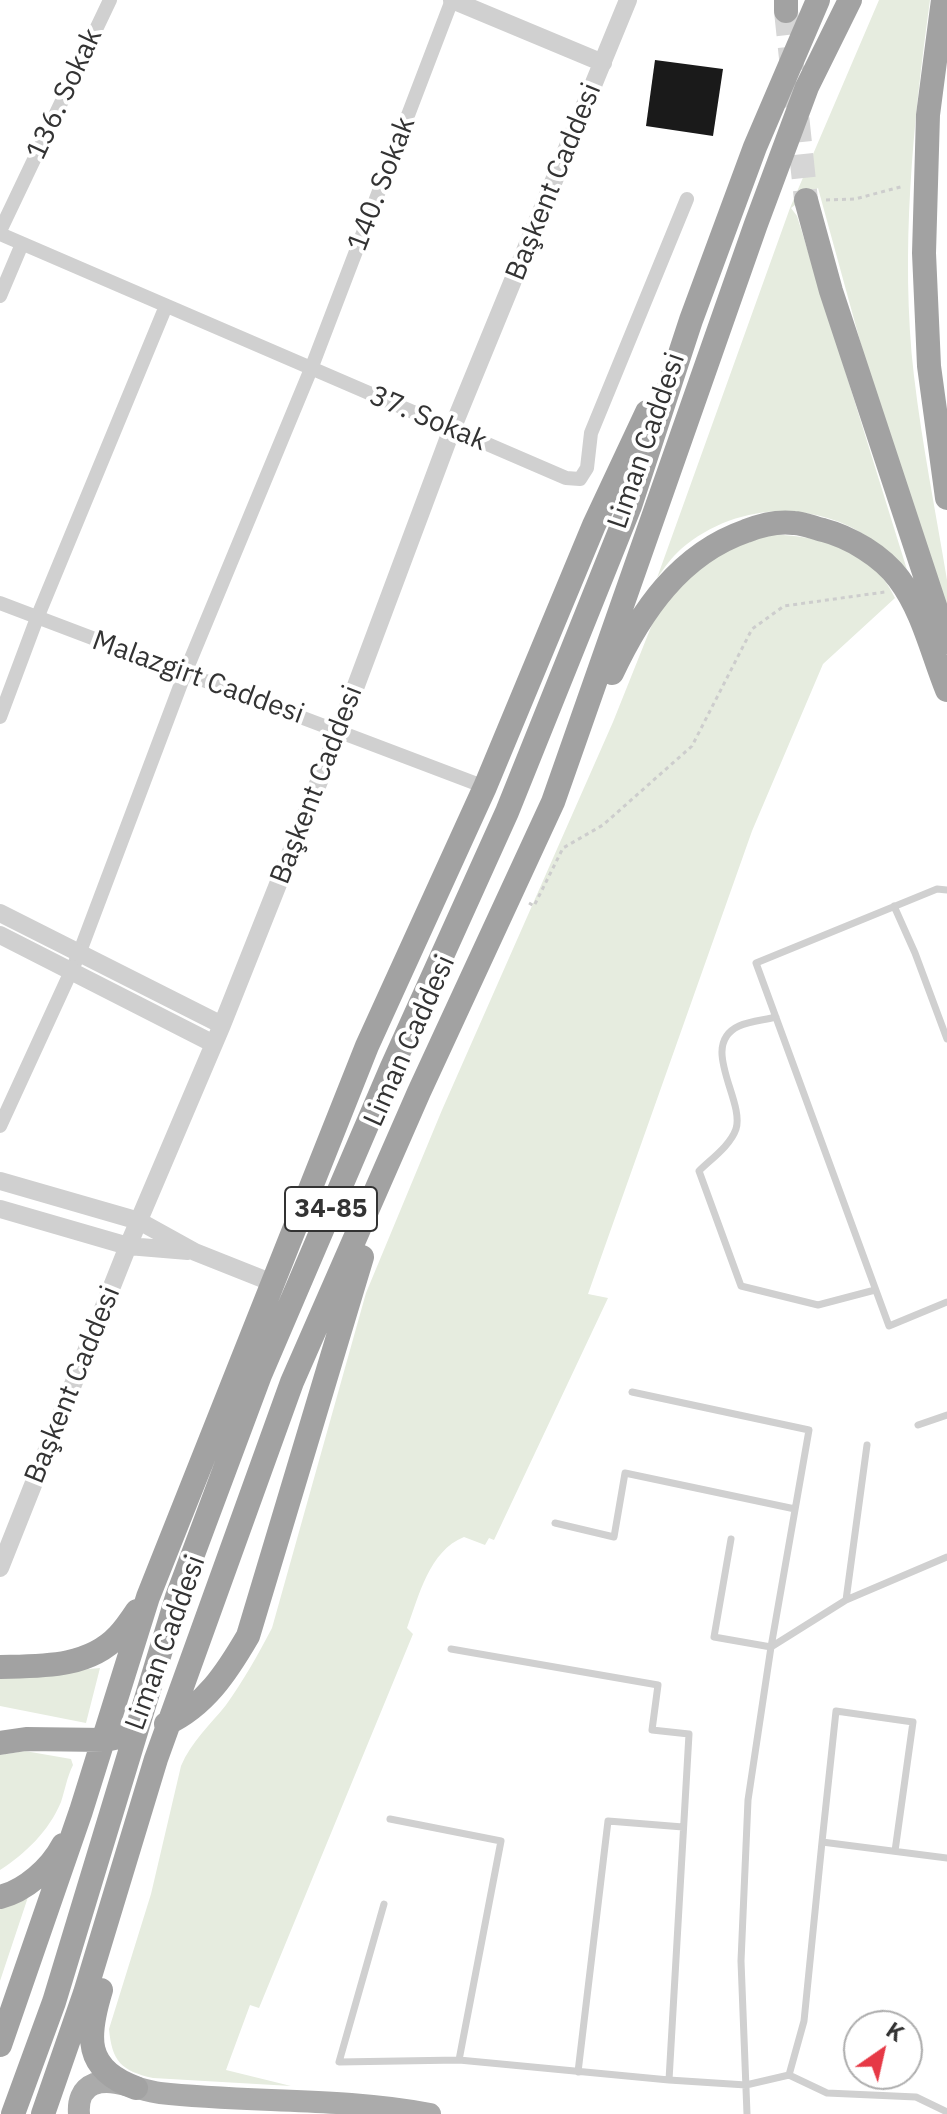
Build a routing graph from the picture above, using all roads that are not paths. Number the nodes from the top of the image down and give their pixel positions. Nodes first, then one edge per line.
1 (110, 0) edge
2 (452, 0) edge
3 (628, 0) edge
4 (818, 0) edge
5 (850, 0) edge
6 (943, 0) edge
7 (603, 63) junction
8 (687, 199) dead end
9 (806, 200) tunnel mouth
10 (0, 233) edge
11 (22, 244) junction
12 (0, 296) edge
13 (166, 306) junction
14 (691, 320) junction
15 (311, 369) junction
16 (452, 429) junction
17 (947, 498) edge
18 (0, 603) edge
19 (37, 618) junction
20 (947, 642) edge
21 (185, 673) junction
22 (947, 690) edge
23 (0, 717) edge
24 (339, 731) junction
25 (485, 787) junction
26 (553, 802) junction
27 (947, 890) edge
28 (894, 906) junction
29 (0, 913) edge
30 (0, 935) edge
31 (79, 954) junction
32 (70, 972) junction
33 (776, 1017) junction
34 (222, 1025) junction
35 (947, 1039) edge
36 (214, 1044) junction
37 (419, 1092) junction
38 (0, 1126) edge
39 (0, 1181) edge
40 (0, 1209) edge
41 (139, 1221) junction
42 (128, 1246) junction
43 (195, 1252) junction
44 (273, 1283) junction
45 (875, 1290) junction
46 (947, 1302) edge
47 (632, 1392) dead end
48 (947, 1415) edge
49 (918, 1425) dead end
50 (867, 1445) dead end
51 (795, 1509) junction
52 (555, 1523) dead end
53 (731, 1539) dead end
54 (947, 1557) edge
55 (0, 1568) edge
56 (148, 1597) junction
57 (846, 1600) junction
58 (771, 1647) junction
59 (451, 1649) dead end
60 (0, 1667) edge
61 (0, 1725) edge
62 (60, 1737) junction
63 (0, 1743) edge
64 (81, 1811) junction
65 (140, 1812) junction
66 (390, 1819) dead end
67 (683, 1827) junction
68 (822, 1842) junction
69 (895, 1851) junction
70 (947, 1858) edge
71 (0, 1897) edge
72 (384, 1904) dead end
73 (0, 2045) edge
74 (459, 2060) junction
75 (578, 2072) junction
76 (789, 2075) junction
77 (669, 2080) junction
78 (746, 2085) junction
79 (136, 2088) junction
80 (947, 2112) edge
81 (13, 2114) edge
82 (43, 2114) edge
83 (79, 2114) edge
84 (430, 2114) edge
85 (747, 2114) edge

1 - 10 street, 136. Sokak
2 - 7 street
2 - 15 street, 140. Sokak
3 - 7 street, Başkent Caddesi
4 - 14 highway, Liman Caddesi
5 - 26 highway, Liman Caddesi
6 - 17 highway
7 - 16 street, Başkent Caddesi
8 - 16 street, 37. Sokak
9 - 20 highway
10 - 11 street, 37. Sokak
11 - 12 street
11 - 13 street, 37. Sokak
13 - 15 street, 37. Sokak
13 - 19 street
14 - 25 highway
14 - 81 highway, Liman Caddesi / 34-85
15 - 16 street, 37. Sokak
15 - 21 street, 140. Sokak
16 - 24 street, Başkent Caddesi
18 - 19 street, Malazgirt Caddesi
19 - 21 street, Malazgirt Caddesi
19 - 23 street
21 - 24 street, Malazgirt Caddesi
21 - 31 street, 140. Sokak
22 - 26 highway
24 - 25 street, Malazgirt Caddesi
24 - 34 street, Başkent Caddesi
25 - 44 highway
26 - 37 highway, Liman Caddesi
27 - 28 lane
28 - 33 lane
28 - 35 lane
29 - 31 street
30 - 32 street
31 - 32 street, 140. Sokak
31 - 34 street
32 - 36 street
32 - 38 street, 140. Sokak
33 - 45 lane
33 - 45 lane
34 - 36 street, Başkent Caddesi
36 - 41 street, Başkent Caddesi
37 - 62 highway
37 - 65 highway, Liman Caddesi / 34-85
39 - 41 street
40 - 42 street
41 - 42 street, Başkent Caddesi
41 - 43 street
42 - 43 street
42 - 55 street, Başkent Caddesi
43 - 44 street
44 - 56 highway
45 - 46 lane
47 - 51 lane
48 - 49 lane
50 - 57 lane
51 - 52 lane
51 - 58 lane
53 - 58 lane
54 - 57 lane
56 - 60 highway
56 - 64 highway
57 - 58 lane
58 - 78 lane
59 - 67 lane
61 - 62 highway
62 - 63 highway
64 - 71 highway
64 - 73 highway
65 - 79 highway
65 - 82 highway, Liman Caddesi / 34-85
66 - 74 lane
67 - 75 lane
67 - 77 lane
68 - 69 lane
68 - 69 lane
68 - 76 lane
69 - 70 lane
72 - 74 lane
74 - 75 lane
75 - 77 lane
76 - 78 lane
76 - 80 lane
77 - 78 lane
78 - 85 lane
79 - 83 main road
79 - 84 main road

